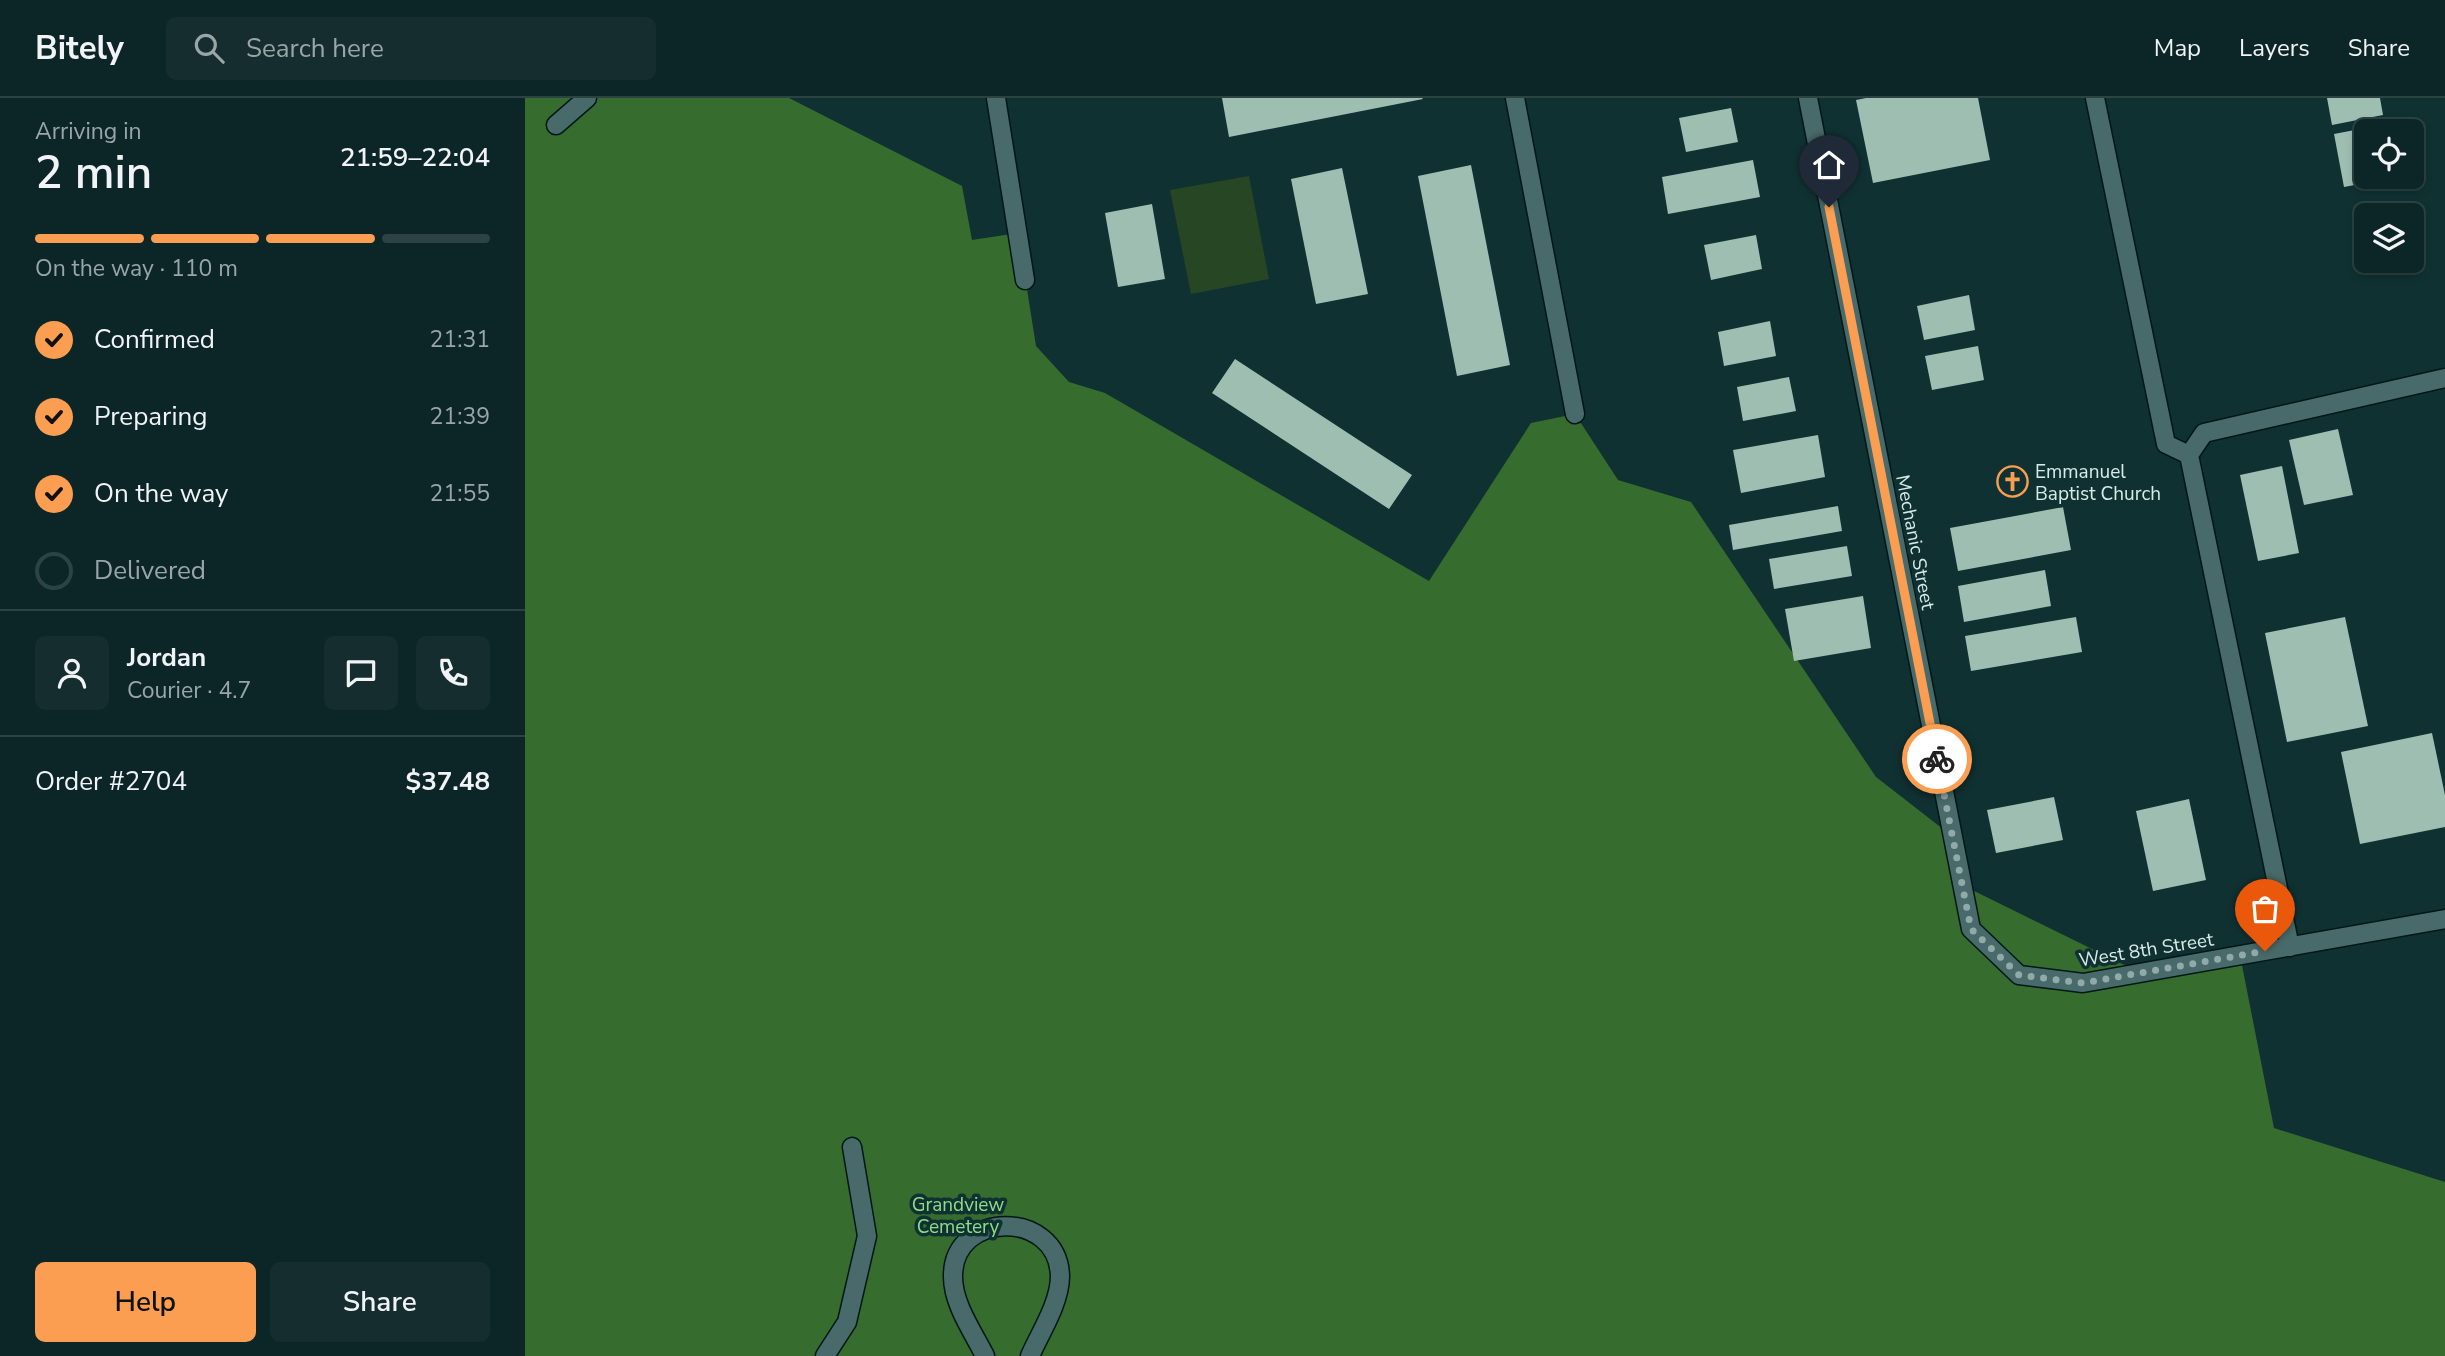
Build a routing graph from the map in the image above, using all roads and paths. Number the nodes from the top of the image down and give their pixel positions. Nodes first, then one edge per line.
1 (587, 98) edge
2 (996, 98) edge
3 (1515, 98) edge
4 (1808, 98) edge
5 (2095, 98) edge
6 (555, 125) dead end
7 (1025, 279) dead end
8 (2445, 378) edge
9 (1575, 414) dead end
10 (2189, 455) junction
11 (2445, 919) edge
12 (2290, 947) junction
13 (2019, 975) joint
14 (852, 1147) dead end
15 (825, 1356) edge
16 (985, 1356) edge
17 (1030, 1356) edge

1 - 6 street
2 - 7 street
3 - 9 street
4 - 13 street, Mechanic Street
5 - 10 street
8 - 10 street
10 - 12 street
11 - 12 street, West 8th Street
12 - 13 street, West 8th Street
14 - 15 street
16 - 17 street

